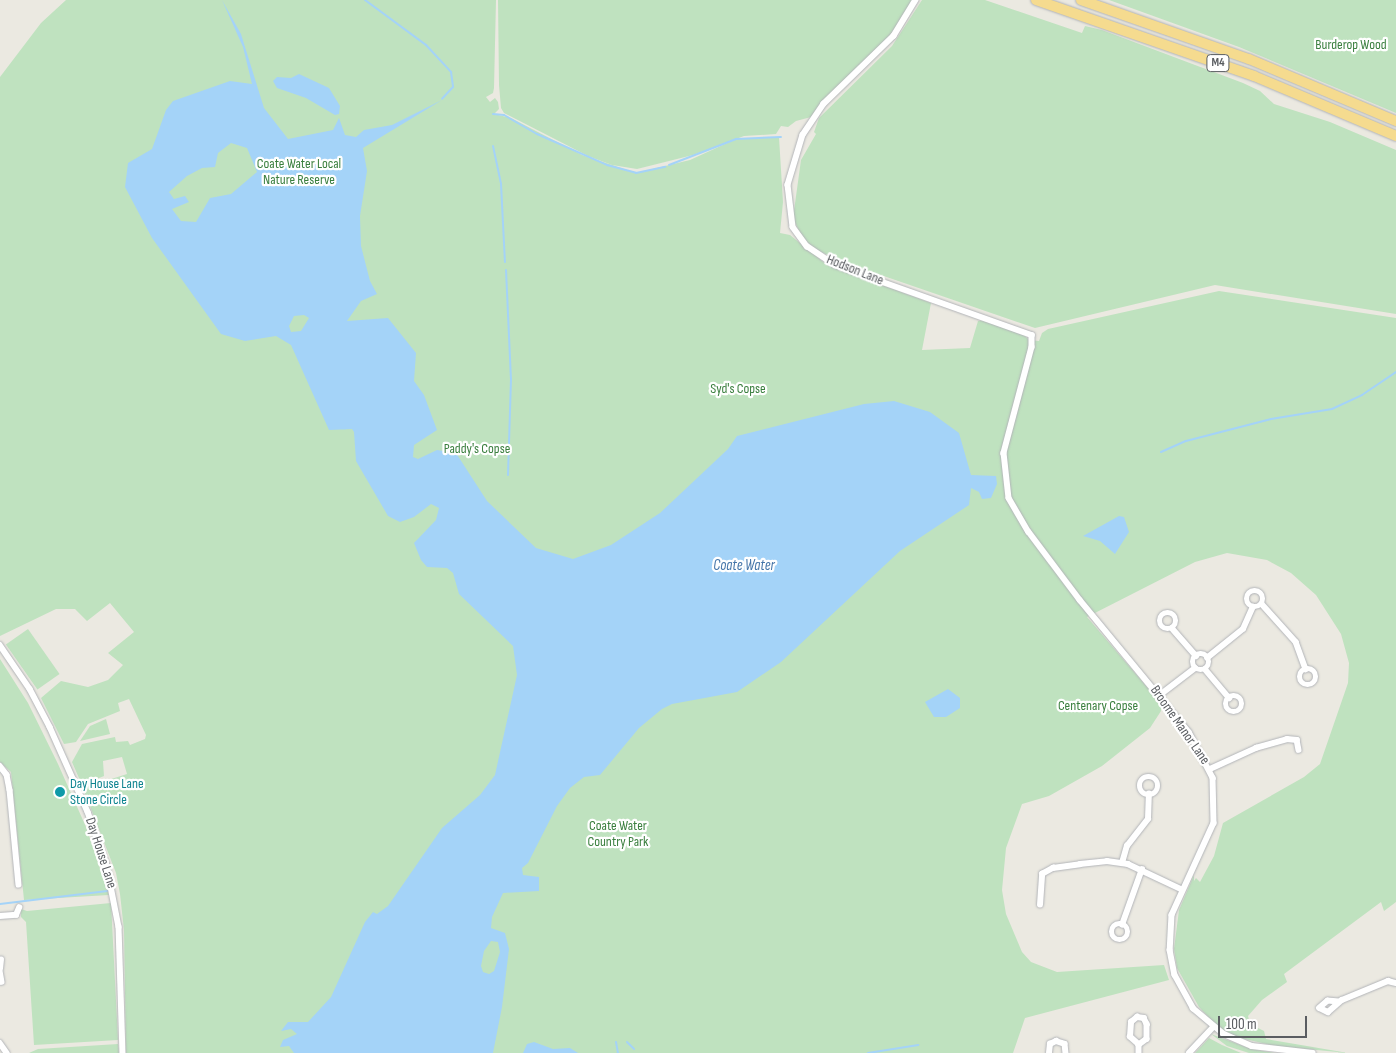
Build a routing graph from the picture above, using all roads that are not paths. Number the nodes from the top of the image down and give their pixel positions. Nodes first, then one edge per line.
1 (916, 0) edge
2 (1036, 0) edge
3 (1081, 0) edge
4 (1396, 121) edge
5 (1396, 136) edge
6 (1032, 347) joint
7 (1262, 604) junction
8 (1253, 607) junction
9 (1172, 628) dead end
10 (0, 646) edge
11 (1196, 656) junction
12 (1207, 658) junction
13 (1194, 668) junction
14 (1205, 669) junction
15 (1306, 669) dead end
16 (1160, 695) junction
17 (1229, 698) dead end
18 (1299, 750) dead end
19 (0, 766) edge
20 (1210, 769) junction
21 (1150, 794) dead end
22 (1122, 863) junction
23 (1142, 869) junction
24 (12, 880) dead end
25 (1181, 889) junction
26 (1047, 896) dead end
27 (1039, 897) junction
28 (1040, 905) dead end
29 (19, 908) dead end
30 (0, 916) edge
31 (1122, 925) dead end
32 (1, 960) edge
33 (0, 970) edge
34 (2, 982) dead end
35 (1396, 983) edge
36 (1339, 1002) dead end
37 (1213, 1027) junction
38 (0, 1044) edge
39 (1139, 1045) junction
40 (7, 1053) edge
41 (123, 1053) edge
42 (1048, 1053) edge
43 (1066, 1053) edge
44 (1139, 1053) edge
45 (1189, 1053) edge
46 (1313, 1053) edge

1 - 6 street, Hodson Lane
2 - 5 highway, M4
3 - 4 highway, M4
6 - 16 street, Broome Manor Lane
7 - 8 street
7 - 8 street
7 - 15 street
8 - 12 street
9 - 11 street
10 - 41 street, Day House Lane
11 - 12 street
11 - 13 street
12 - 14 street
13 - 14 street
13 - 16 street
14 - 17 street
16 - 20 street, Broome Manor Lane
18 - 20 street
19 - 24 street
20 - 25 street, Broome Manor Lane
21 - 22 street
22 - 23 street
22 - 27 street
23 - 25 street
23 - 31 street
25 - 37 street, Broome Manor Lane
26 - 27 street
27 - 28 street
29 - 30 street
32 - 33 street
33 - 34 street
35 - 36 street
37 - 45 street
37 - 46 street, Broome Manor Lane
38 - 40 street
39 - 39 street
39 - 44 street
42 - 43 street

